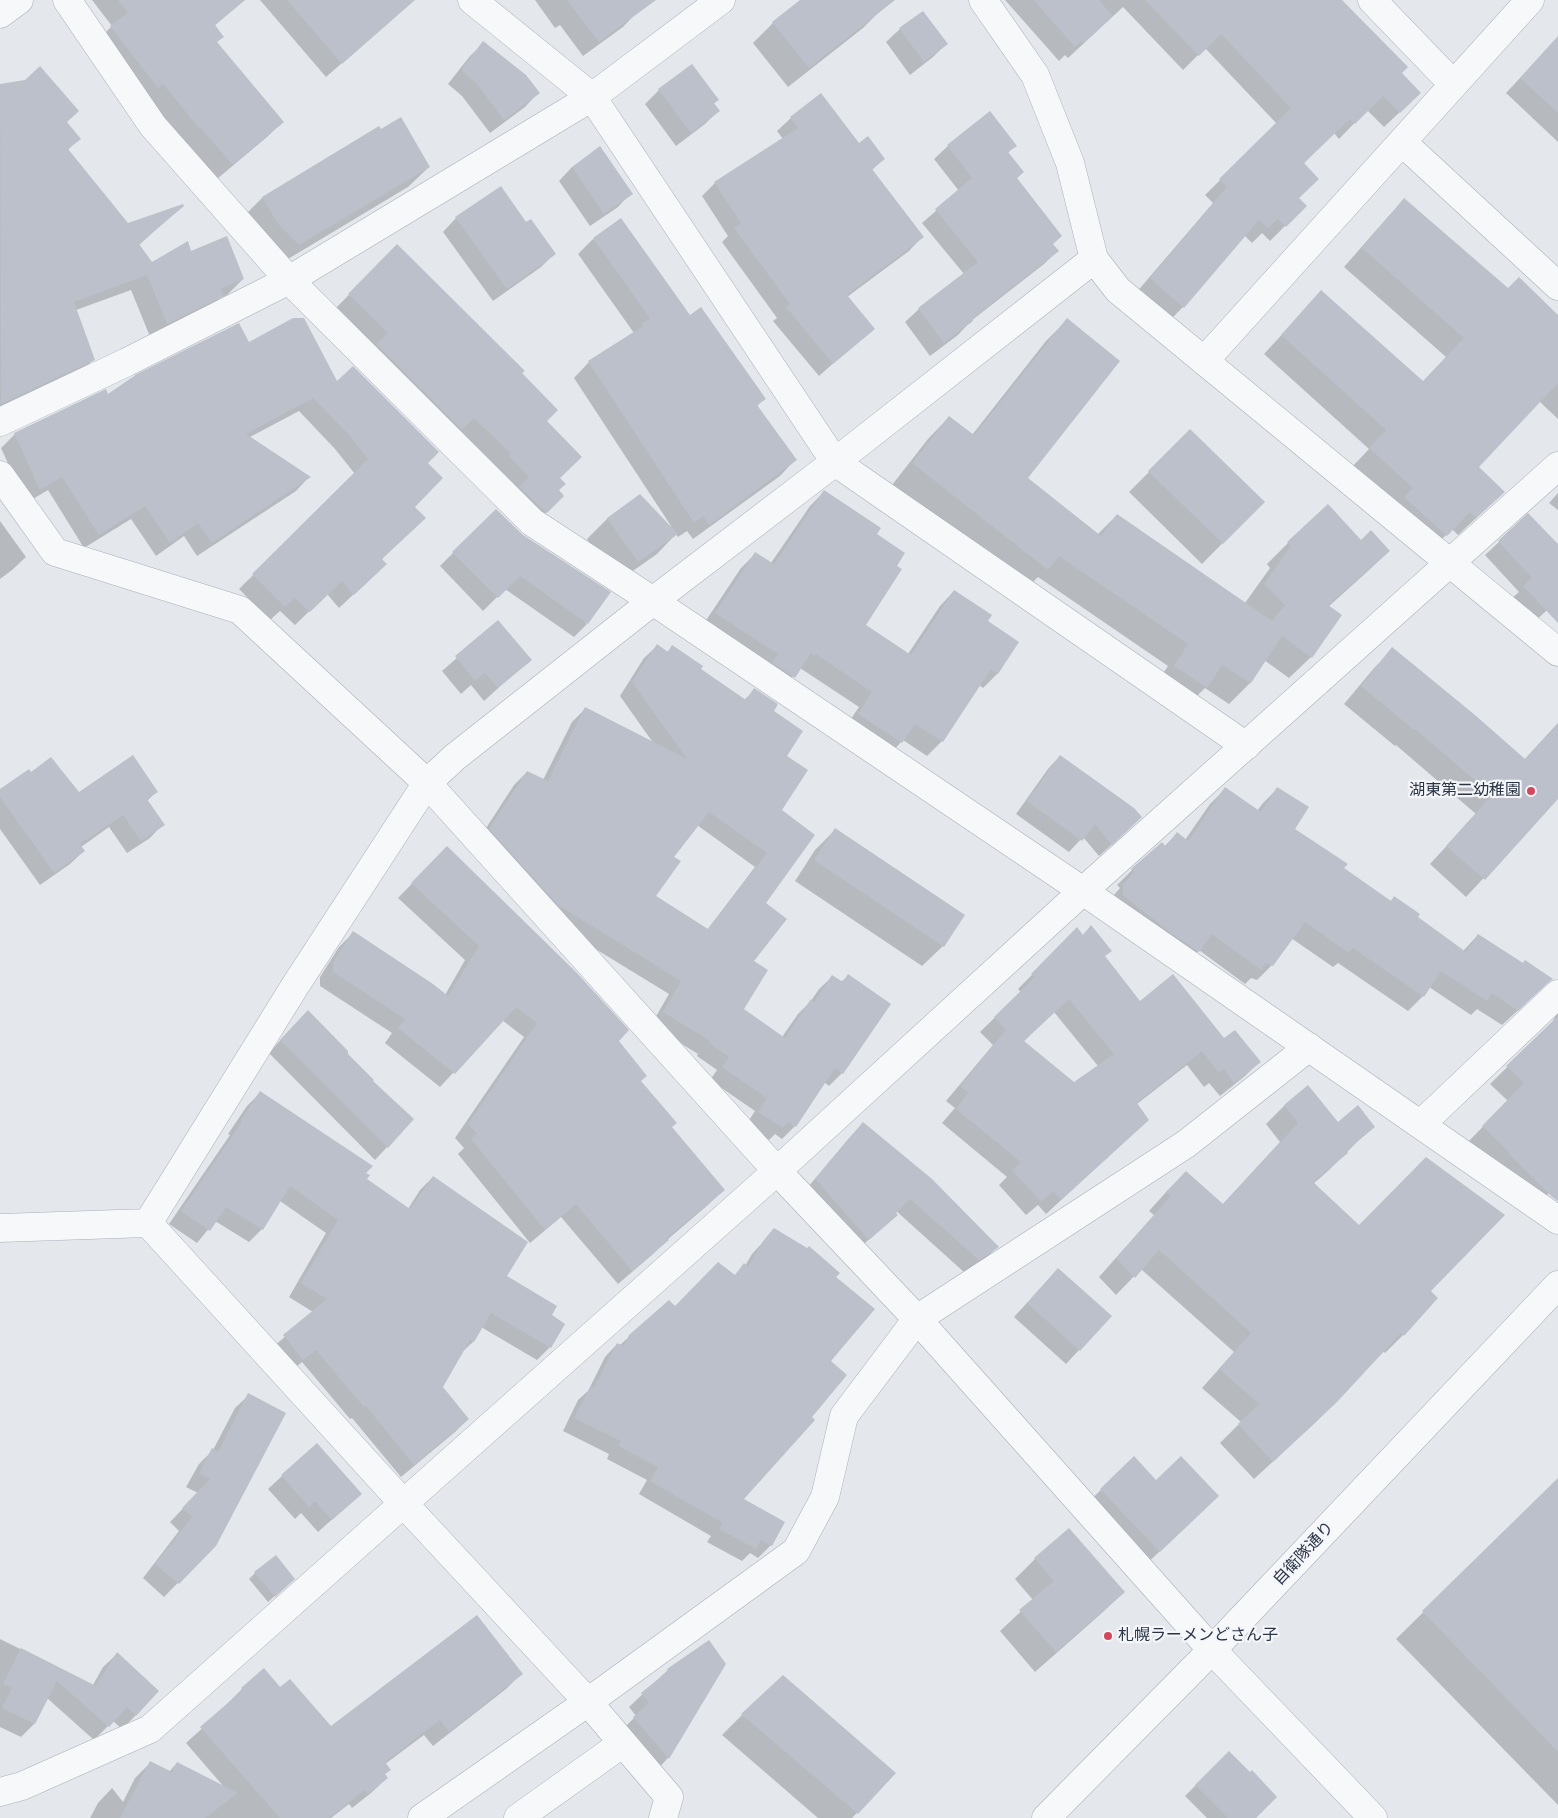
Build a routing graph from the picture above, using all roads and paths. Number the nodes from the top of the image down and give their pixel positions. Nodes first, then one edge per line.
1 (20, 0) edge
2 (67, 0) edge
3 (472, 0) edge
4 (721, 0) edge
5 (982, 0) edge
6 (1372, 0) edge
7 (1530, 0) edge
8 (0, 14) edge
9 (1453, 84) junction
10 (592, 97) junction
11 (1402, 142) junction
12 (1094, 259) junction
13 (289, 280) junction
14 (1558, 286) edge
15 (1204, 361) junction
16 (0, 422) edge
17 (835, 462) junction
18 (1558, 466) edge
19 (0, 475) edge
20 (1450, 563) junction
21 (653, 601) junction
22 (1558, 652) edge
23 (1246, 746) junction
24 (427, 783) junction
25 (1083, 891) junction
26 (1558, 994) edge
27 (1309, 1047) junction
28 (1421, 1124) junction
29 (777, 1171) junction
30 (1558, 1220) edge
31 (148, 1223) junction
32 (0, 1228) edge
33 (1558, 1286) edge
34 (917, 1319) junction
35 (404, 1504) junction
36 (1212, 1650) junction
37 (588, 1702) junction
38 (623, 1743) junction
39 (0, 1792) edge
40 (422, 1818) edge
41 (518, 1818) edge
42 (663, 1818) edge
43 (1046, 1818) edge
44 (1374, 1818) edge

1 - 8 street
2 - 13 street
3 - 10 street
4 - 10 street
5 - 12 street
6 - 9 street
7 - 9 street
9 - 11 street
10 - 13 street
10 - 17 street
11 - 14 street
11 - 15 street
12 - 15 street
12 - 17 street
13 - 16 street
13 - 21 street
15 - 20 street
17 - 21 street
17 - 23 street
18 - 20 street
19 - 24 street
20 - 22 street
20 - 23 street
21 - 24 street
21 - 25 street
23 - 25 street
24 - 29 street
24 - 31 street
25 - 27 street
25 - 29 street
26 - 28 street
27 - 28 street
27 - 34 street
28 - 30 street
29 - 34 street
29 - 35 street
31 - 32 street
31 - 35 street
33 - 36 street, 自衛隊通り
34 - 36 street
34 - 37 street
35 - 37 street
35 - 39 street
36 - 43 street, 自衛隊通り
36 - 44 street
37 - 38 street
37 - 40 street
38 - 41 street
38 - 42 street

